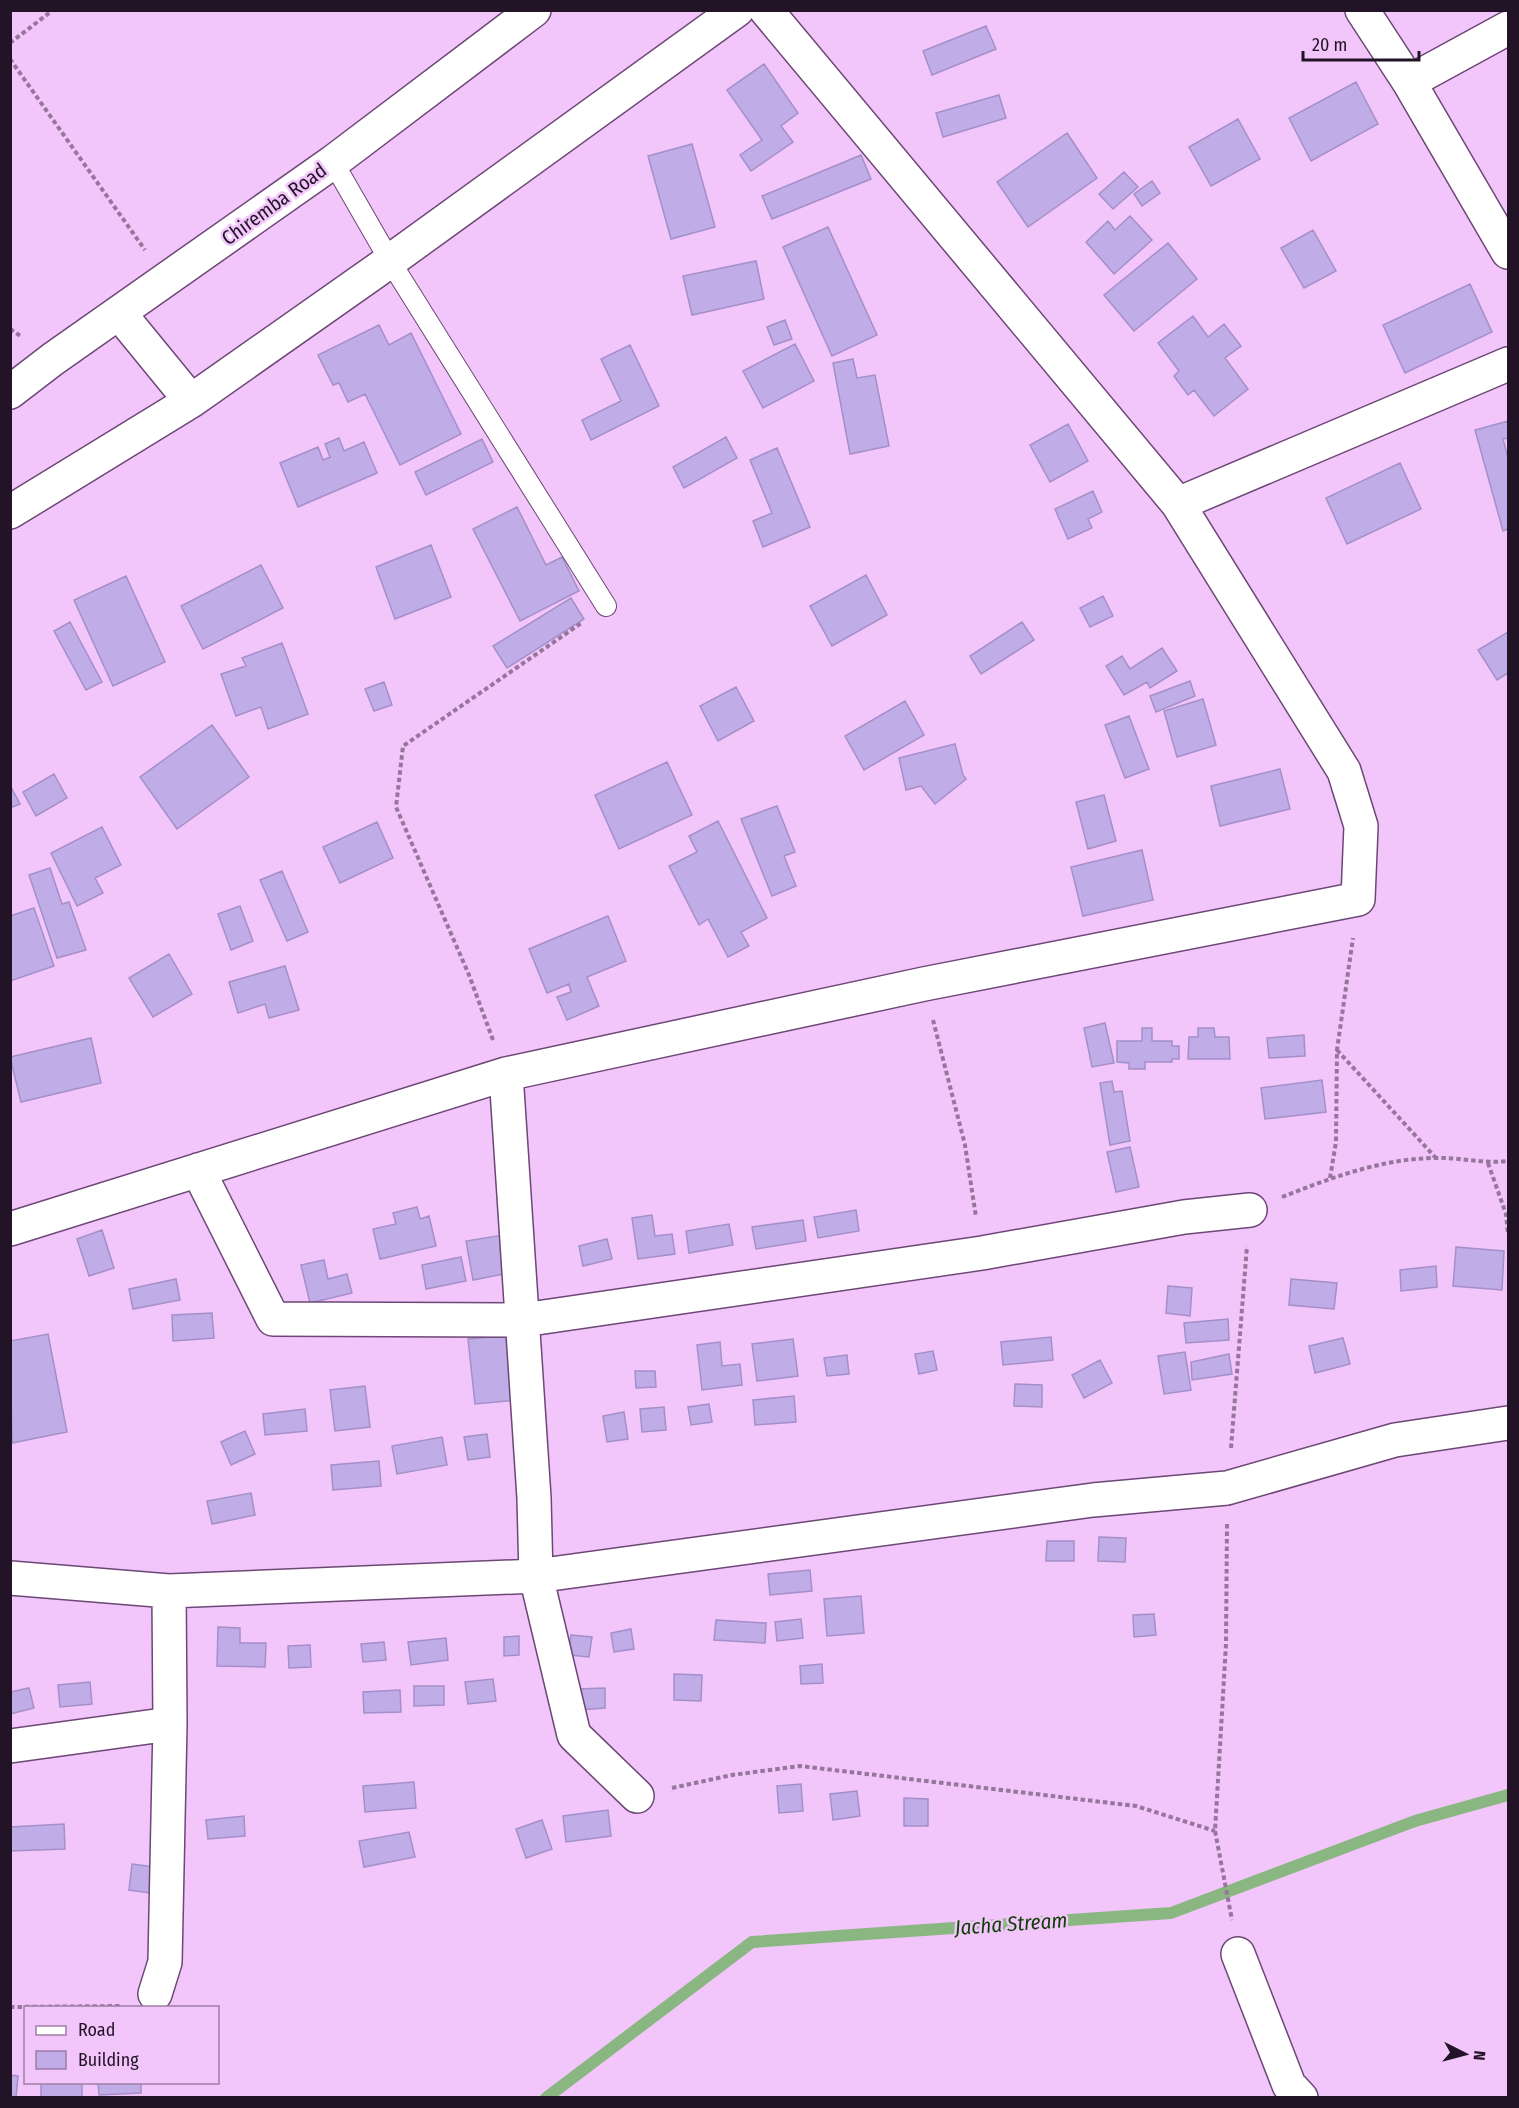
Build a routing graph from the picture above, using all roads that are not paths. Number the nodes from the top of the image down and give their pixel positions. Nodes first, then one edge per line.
1 (534, 10) edge
2 (737, 10) edge
3 (766, 10) edge
4 (1362, 10) edge
5 (1509, 28) edge
6 (1409, 82) junction
7 (333, 162) junction
8 (1509, 252) edge
9 (390, 261) junction
10 (119, 313) junction
11 (1509, 364) edge
12 (10, 392) edge
13 (191, 401) junction
14 (1178, 504) junction
15 (10, 512) edge
16 (606, 606) road end
17 (506, 1074) junction
18 (198, 1170) junction
19 (1250, 1210) road end
20 (10, 1229) edge
21 (523, 1320) junction
22 (1509, 1423) edge
23 (536, 1576) junction
24 (10, 1578) edge
25 (169, 1591) junction
26 (170, 1725) junction
27 (10, 1746) edge
28 (637, 1796) road end
29 (1239, 1954) dead end
30 (155, 1994) road end
31 (1301, 2097) edge

1 - 7 street, Chiremba Road
2 - 9 street
3 - 14 street
4 - 6 street
5 - 6 street
6 - 8 street
7 - 9 lane
7 - 10 street, Chiremba Road
9 - 13 street
9 - 16 lane
10 - 12 street, Chiremba Road
10 - 13 street
11 - 14 street
13 - 15 street
14 - 17 street
17 - 18 street
17 - 21 street
18 - 20 street
18 - 21 street
19 - 21 street
21 - 23 street
22 - 23 street
23 - 25 street
23 - 28 street
24 - 25 street
25 - 26 street
26 - 27 street
26 - 30 street
29 - 31 street

